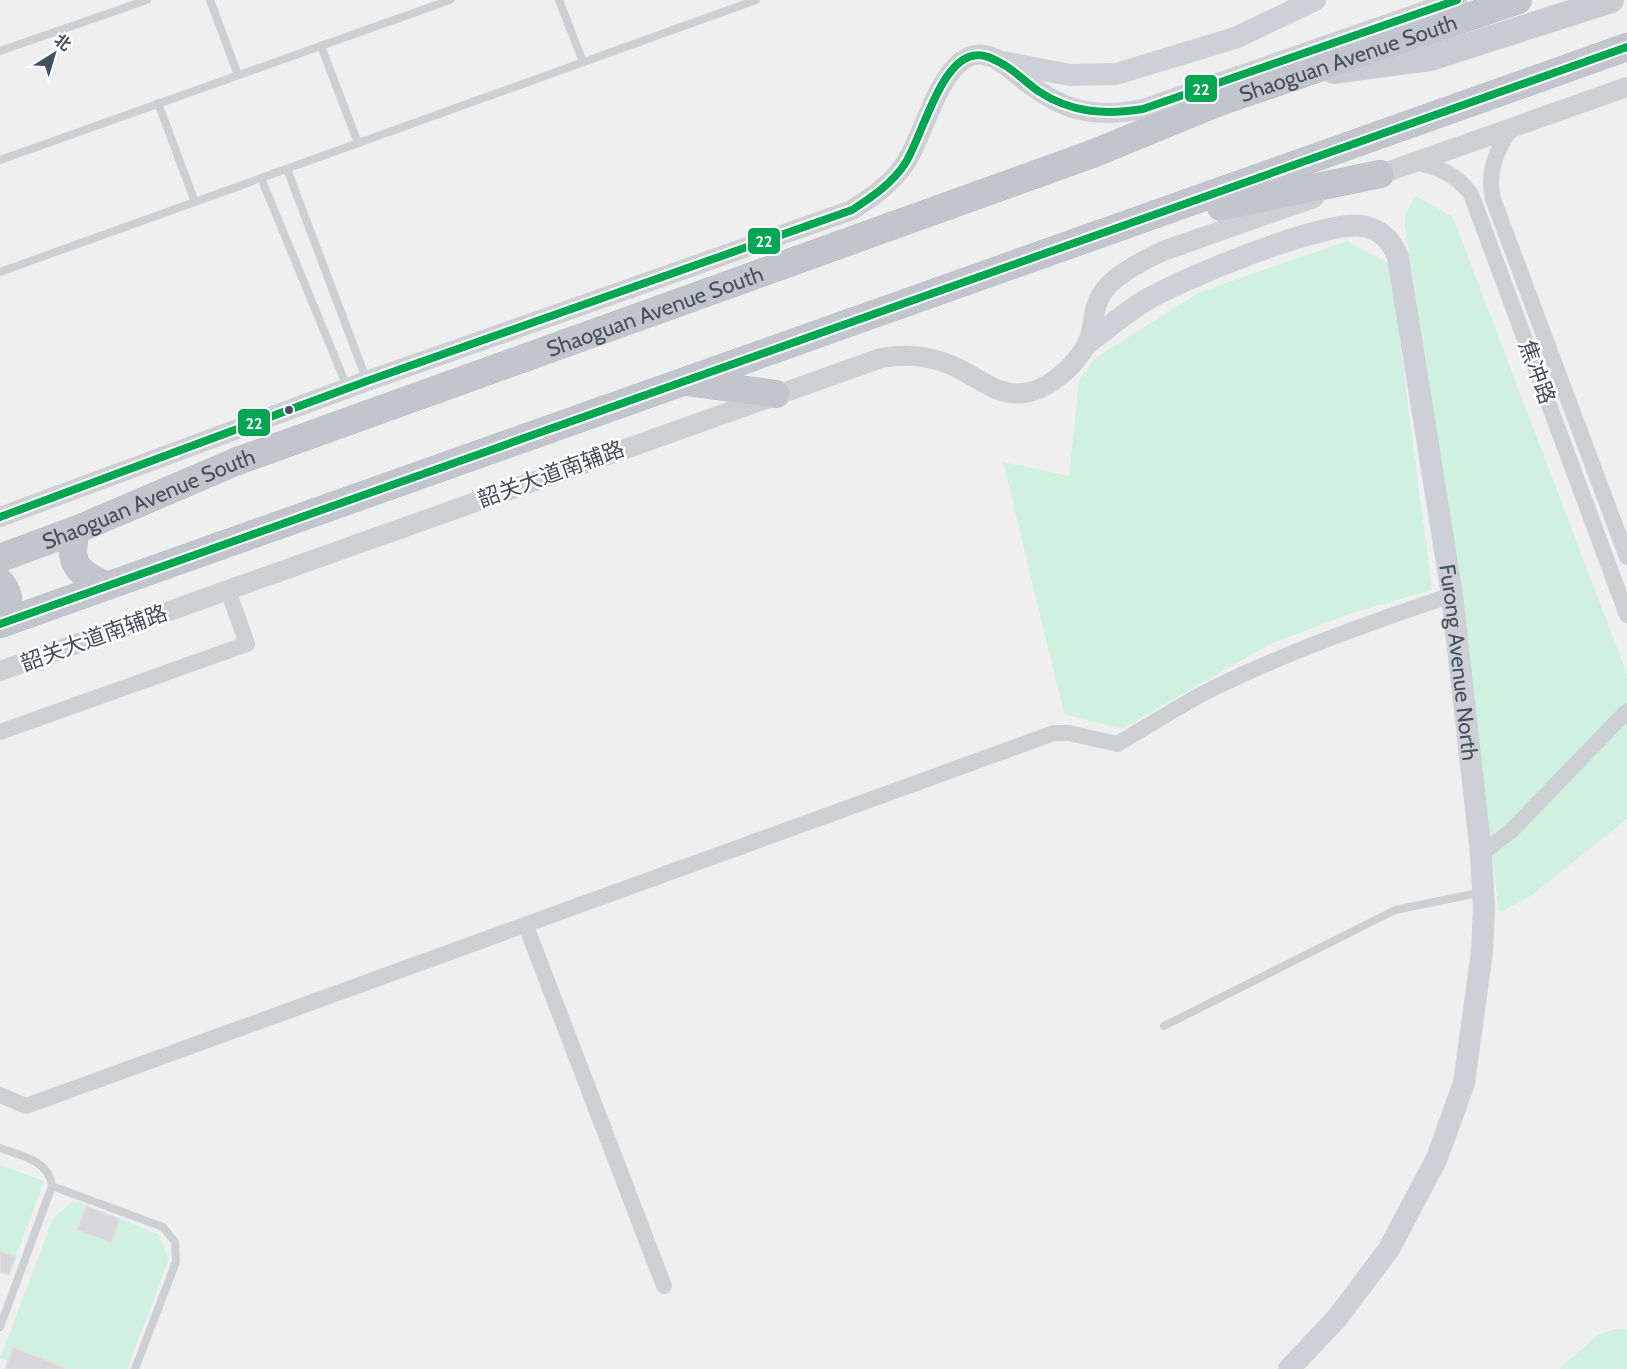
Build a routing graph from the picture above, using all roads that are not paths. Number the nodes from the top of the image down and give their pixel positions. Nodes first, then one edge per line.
1 (147, 0) edge
2 (210, 0) edge
3 (450, 0) edge
4 (559, 0) edge
5 (756, 0) edge
6 (1315, 0) edge
7 (1457, 0) edge
8 (1518, 0) edge
9 (1611, 0) edge
10 (321, 46) junction
11 (1627, 47) edge
12 (0, 51) edge
13 (583, 62) junction
14 (1002, 62) junction
15 (238, 75) junction
16 (1303, 75) junction
17 (1627, 87) edge
18 (158, 103) junction
19 (1512, 128) junction
20 (358, 143) junction
21 (0, 160) edge
22 (1412, 162) junction
23 (287, 169) junction
24 (1380, 174) junction
25 (261, 178) junction
26 (195, 202) junction
27 (1126, 226) junction
28 (0, 272) edge
29 (1088, 343) junction
30 (367, 381) junction
31 (683, 381) junction
32 (348, 389) junction
33 (776, 394) junction
34 (0, 517) edge
35 (76, 530) junction
36 (1627, 556) edge
37 (0, 558) edge
38 (0, 582) edge
39 (107, 586) junction
40 (228, 590) junction
41 (1452, 595) junction
42 (1627, 615) edge
43 (0, 623) edge
44 (0, 671) edge
45 (1627, 711) edge
46 (0, 732) edge
47 (1481, 854) junction
48 (1483, 891) junction
49 (526, 926) junction
50 (1164, 1026) dead end
51 (0, 1095) edge
52 (0, 1148) edge
53 (52, 1186) junction
54 (664, 1286) dead end
55 (0, 1327) edge
56 (135, 1369) edge
57 (1289, 1369) edge

1 - 12 lane
2 - 15 lane
3 - 10 lane
4 - 13 lane
5 - 13 lane
6 - 14 main road
7 - 14 street
8 - 16 highway, Shaoguan Avenue South
9 - 16 main road
10 - 15 lane
10 - 20 lane
11 - 27 highway
13 - 20 lane
14 - 30 street
15 - 18 lane
16 - 35 highway, Shaoguan Avenue South
17 - 19 street
18 - 21 lane
18 - 26 lane
19 - 22 street
19 - 36 street, 焦冲路
20 - 23 lane
22 - 24 street
22 - 42 street, 焦冲路
23 - 25 lane
23 - 30 lane
24 - 27 highway
24 - 29 street
25 - 26 lane
25 - 32 lane
26 - 28 lane
27 - 31 highway
29 - 33 street, 韶关大道南辅路
29 - 41 main road, Furong Avenue North
30 - 32 street
31 - 33 highway
31 - 39 highway
32 - 34 street
33 - 40 street, 韶关大道南辅路
35 - 37 highway, Shaoguan Avenue South
35 - 39 highway
38 - 43 highway
39 - 43 highway
40 - 44 street, 韶关大道南辅路
40 - 46 street
41 - 47 main road, Furong Avenue North
41 - 49 street
45 - 47 street
47 - 48 main road, Furong Avenue North
48 - 50 lane
48 - 57 main road, Furong Avenue North
49 - 51 street
49 - 54 street
52 - 53 lane
53 - 55 lane
53 - 56 lane

